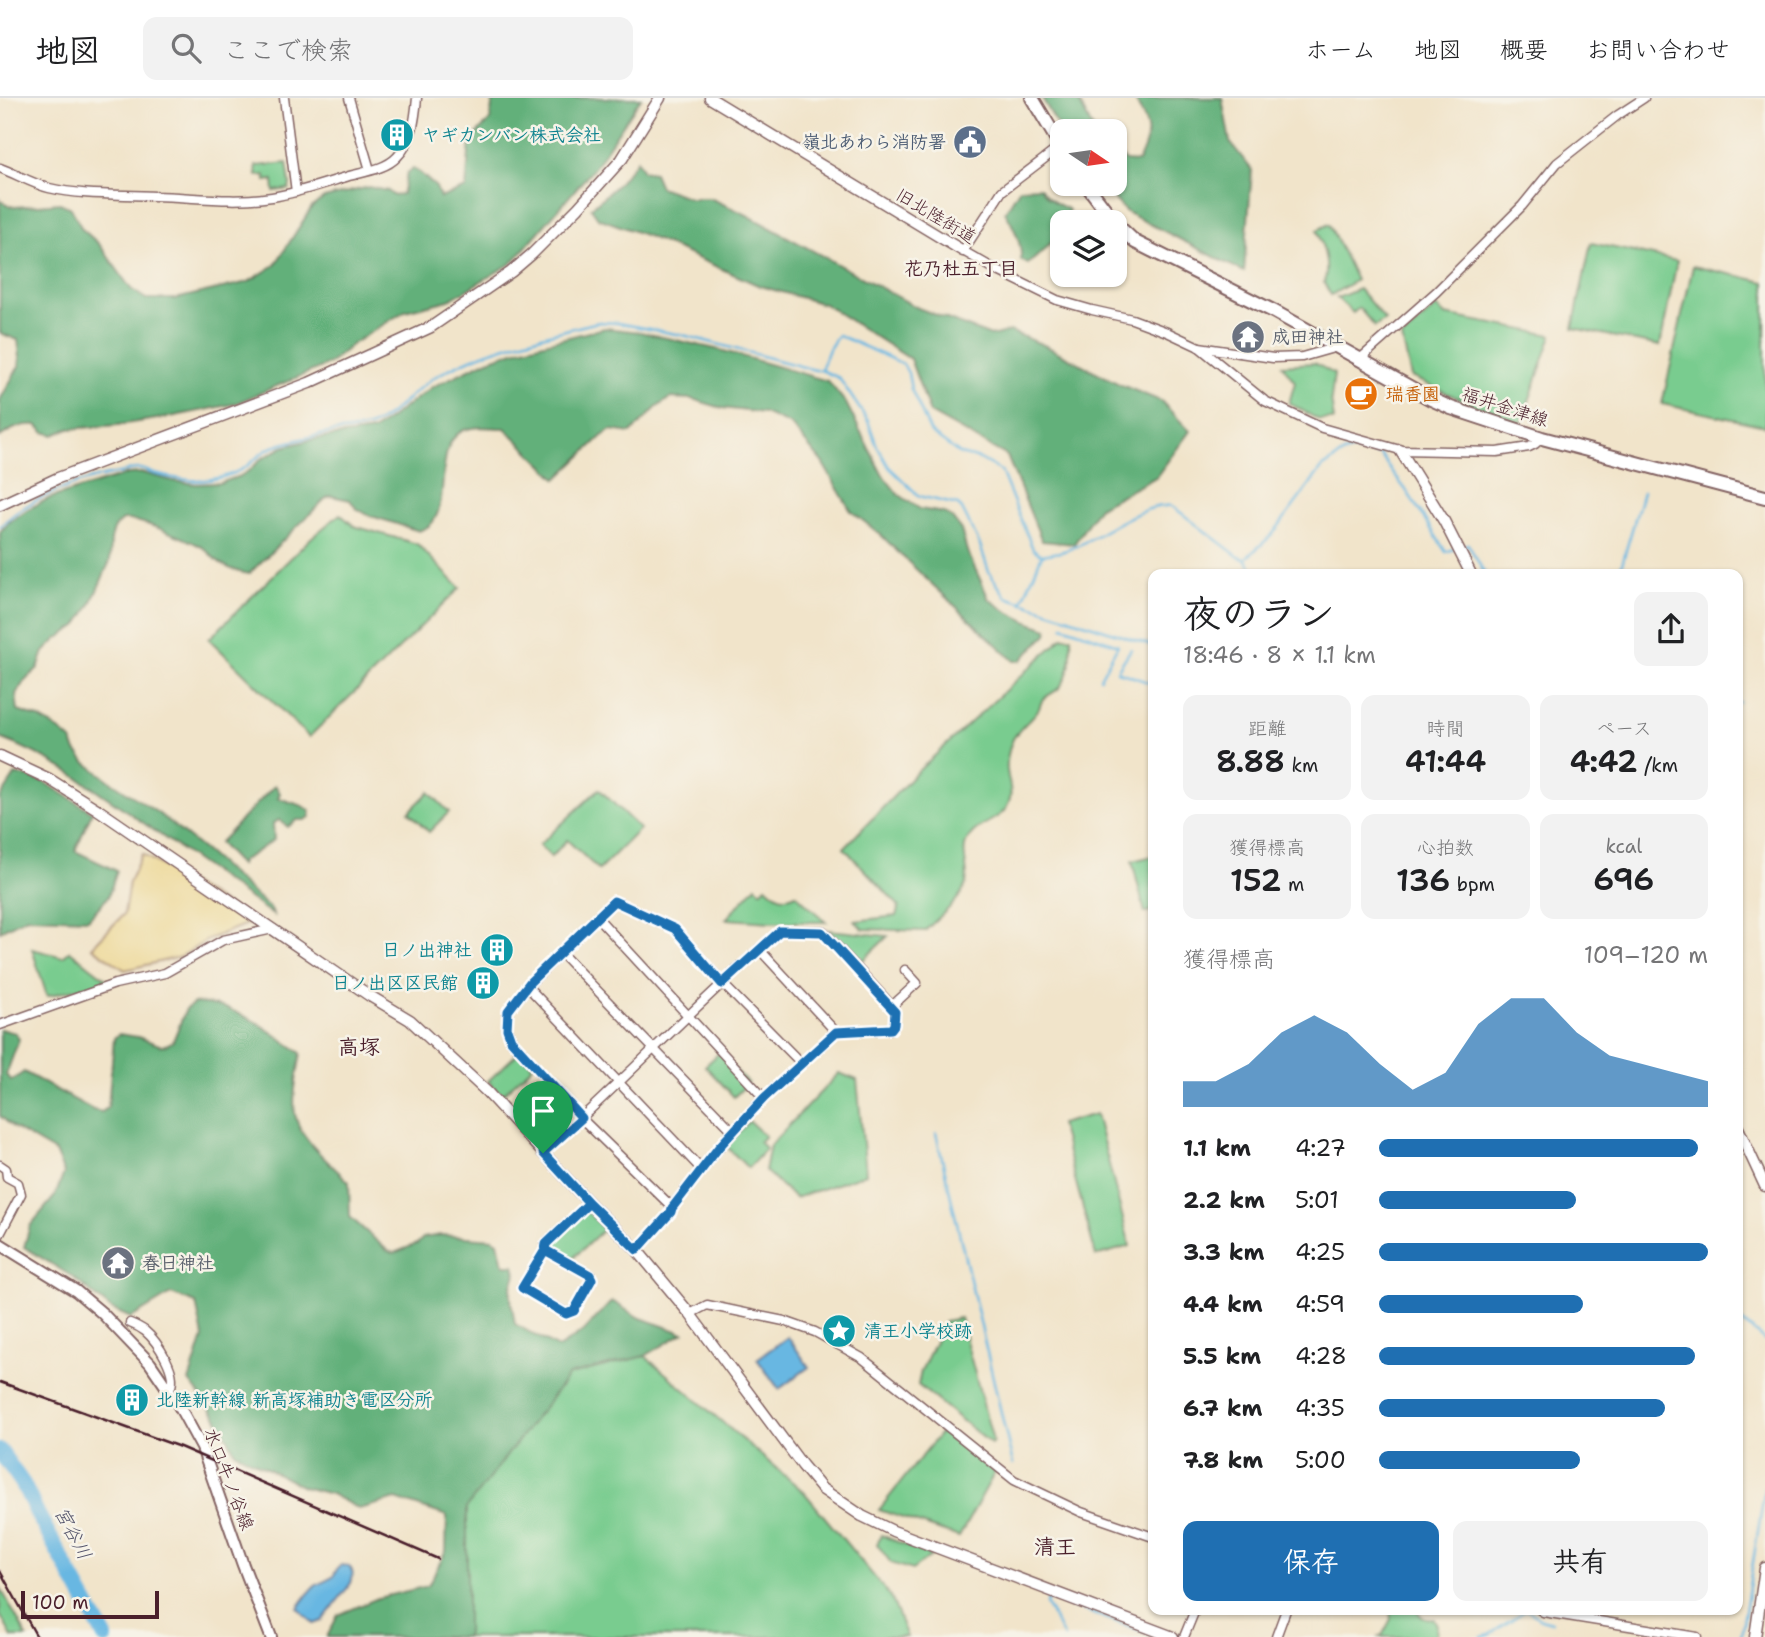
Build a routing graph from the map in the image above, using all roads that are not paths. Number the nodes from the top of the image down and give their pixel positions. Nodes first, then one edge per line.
1 (284, 98) edge
2 (349, 98) edge
3 (417, 98) edge
4 (660, 98) edge
5 (710, 98) edge
6 (1032, 98) edge
7 (1644, 98) edge
8 (1050, 127) edge
9 (1050, 156) edge
10 (0, 168) edge
11 (370, 170) junction
12 (296, 192) junction
13 (1095, 196) edge
14 (963, 251) junction
15 (1337, 346) junction
16 (1199, 347) junction
17 (1360, 359) junction
18 (1542, 438) junction
19 (1400, 450) junction
20 (1765, 497) edge
21 (0, 505) edge
22 (1468, 569) edge
23 (0, 756) edge
24 (597, 917) junction
25 (274, 928) junction
26 (759, 949) junction
27 (561, 953) junction
28 (905, 970) dead end
29 (722, 984) junction
30 (528, 987) junction
31 (891, 1006) junction
32 (689, 1016) junction
33 (0, 1025) edge
34 (836, 1032) junction
35 (654, 1050) junction
36 (801, 1063) junction
37 (618, 1083) junction
38 (764, 1098) junction
39 (582, 1118) junction
40 (734, 1132) junction
41 (1743, 1139) edge
42 (543, 1153) junction
43 (0, 1165) edge
44 (701, 1169) junction
45 (1765, 1185) edge
46 (589, 1203) junction
47 (672, 1208) junction
48 (0, 1234) edge
49 (0, 1244) edge
50 (545, 1250) junction
51 (637, 1250) junction
52 (690, 1314) junction
53 (130, 1323) dead end
54 (169, 1390) junction
55 (1148, 1535) edge
56 (1765, 1568) edge
57 (1193, 1615) edge
58 (1284, 1615) edge
59 (1561, 1615) edge
60 (271, 1637) edge
61 (1173, 1637) edge
62 (1184, 1637) edge
63 (1276, 1637) edge
64 (1697, 1637) edge
65 (1755, 1637) edge

1 - 12 street
2 - 11 street
3 - 11 street
4 - 21 street
5 - 14 street, 旧北陸街道
6 - 8 main road
7 - 17 street
9 - 14 street
10 - 12 street
11 - 12 street
13 - 15 main road, 福井金津線
14 - 16 street, 旧北陸街道
15 - 16 street, 旧北陸街道
15 - 17 main road, 福井金津線
16 - 19 street, 旧北陸街道
17 - 18 main road, 福井金津線
18 - 19 street, 旧北陸街道
18 - 20 main road, 福井金津線
19 - 22 street
23 - 25 street
24 - 27 street
24 - 29 street
24 - 32 street
25 - 33 street
25 - 42 street
26 - 29 street
26 - 31 street
26 - 34 street
27 - 30 street
27 - 35 street
28 - 31 street
29 - 32 street
29 - 36 street
30 - 37 street
30 - 39 street
31 - 34 street
32 - 35 street
32 - 38 street
34 - 36 street
35 - 37 street
35 - 40 street
36 - 38 street
37 - 39 street
37 - 44 street
38 - 40 street
39 - 42 street
39 - 47 street
40 - 44 street
41 - 45 street
42 - 46 street
43 - 48 street
44 - 47 street
46 - 50 street
46 - 51 street
47 - 51 street
49 - 54 main road, 水口牛ノ谷線
50 - 50 street
51 - 52 street
52 - 55 street
52 - 61 street
53 - 54 street
54 - 60 main road, 水口牛ノ谷線
56 - 65 street
57 - 62 street
58 - 63 street
59 - 64 street

